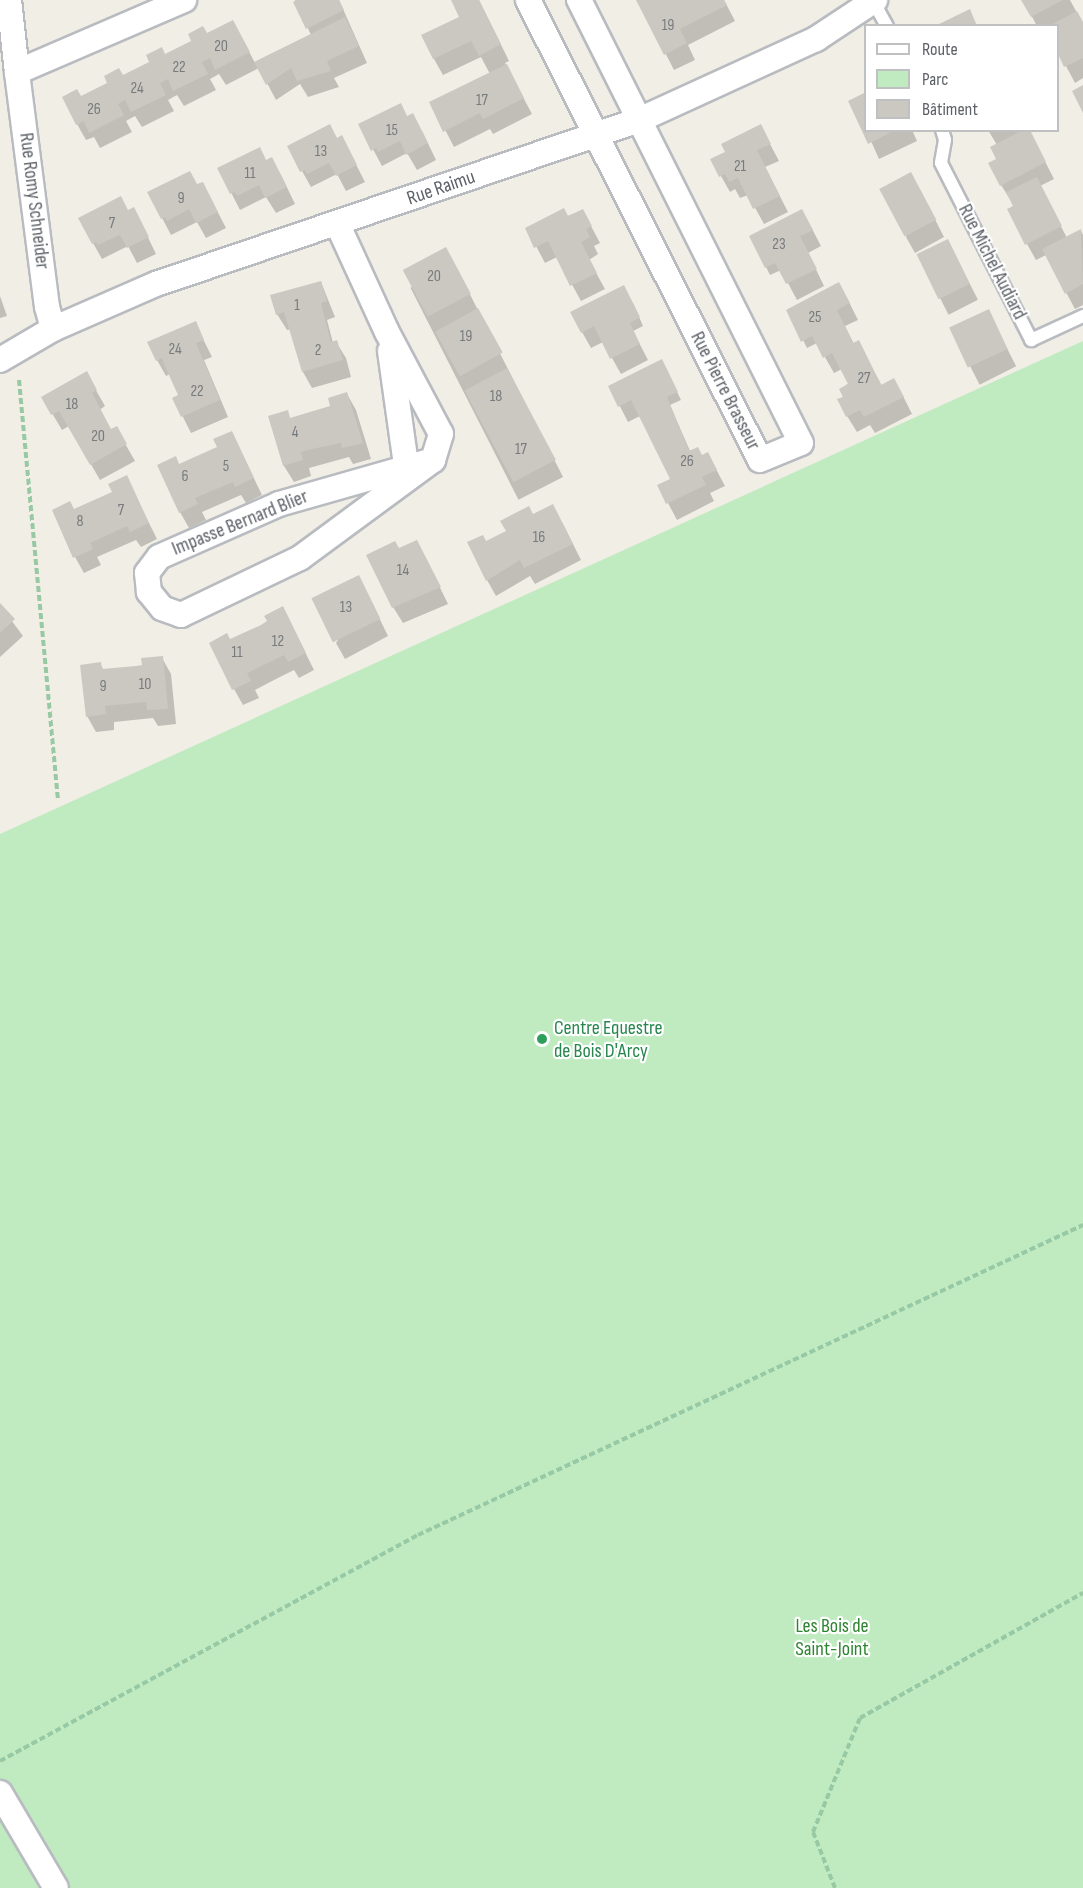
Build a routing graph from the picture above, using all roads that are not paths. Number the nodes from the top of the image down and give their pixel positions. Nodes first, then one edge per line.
1 (9, 0) edge
2 (184, 0) edge
3 (528, 0) edge
4 (579, 0) edge
5 (874, 1) edge
6 (842, 10) edge
7 (886, 24) edge
8 (17, 72) junction
9 (639, 120) junction
10 (943, 132) edge
11 (594, 137) junction
12 (338, 223) junction
13 (1083, 316) edge
14 (53, 329) junction
15 (387, 332) junction
16 (0, 360) edge
17 (433, 460) junction
18 (406, 465) junction
19 (0, 1793) edge
20 (56, 1888) edge

1 - 8 street, Rue Romy Schneider
2 - 8 street
3 - 11 street, Rue Pierre Brasseur
4 - 9 street, Rue Pierre Brasseur
5 - 6 street, Rue Raimu
5 - 7 lane
6 - 9 street, Rue Raimu
8 - 14 street, Rue Romy Schneider
9 - 11 street, Rue Raimu
9 - 11 street, Rue Pierre Brasseur
10 - 13 lane, Rue Michel Audiard
11 - 12 street, Rue Raimu
12 - 14 street, Rue Raimu
12 - 15 street
14 - 16 street, Rue Raimu
15 - 17 street
15 - 18 street
17 - 18 street, Impasse Bernard Blier
17 - 18 street, Impasse Bernard Blier
19 - 20 street

